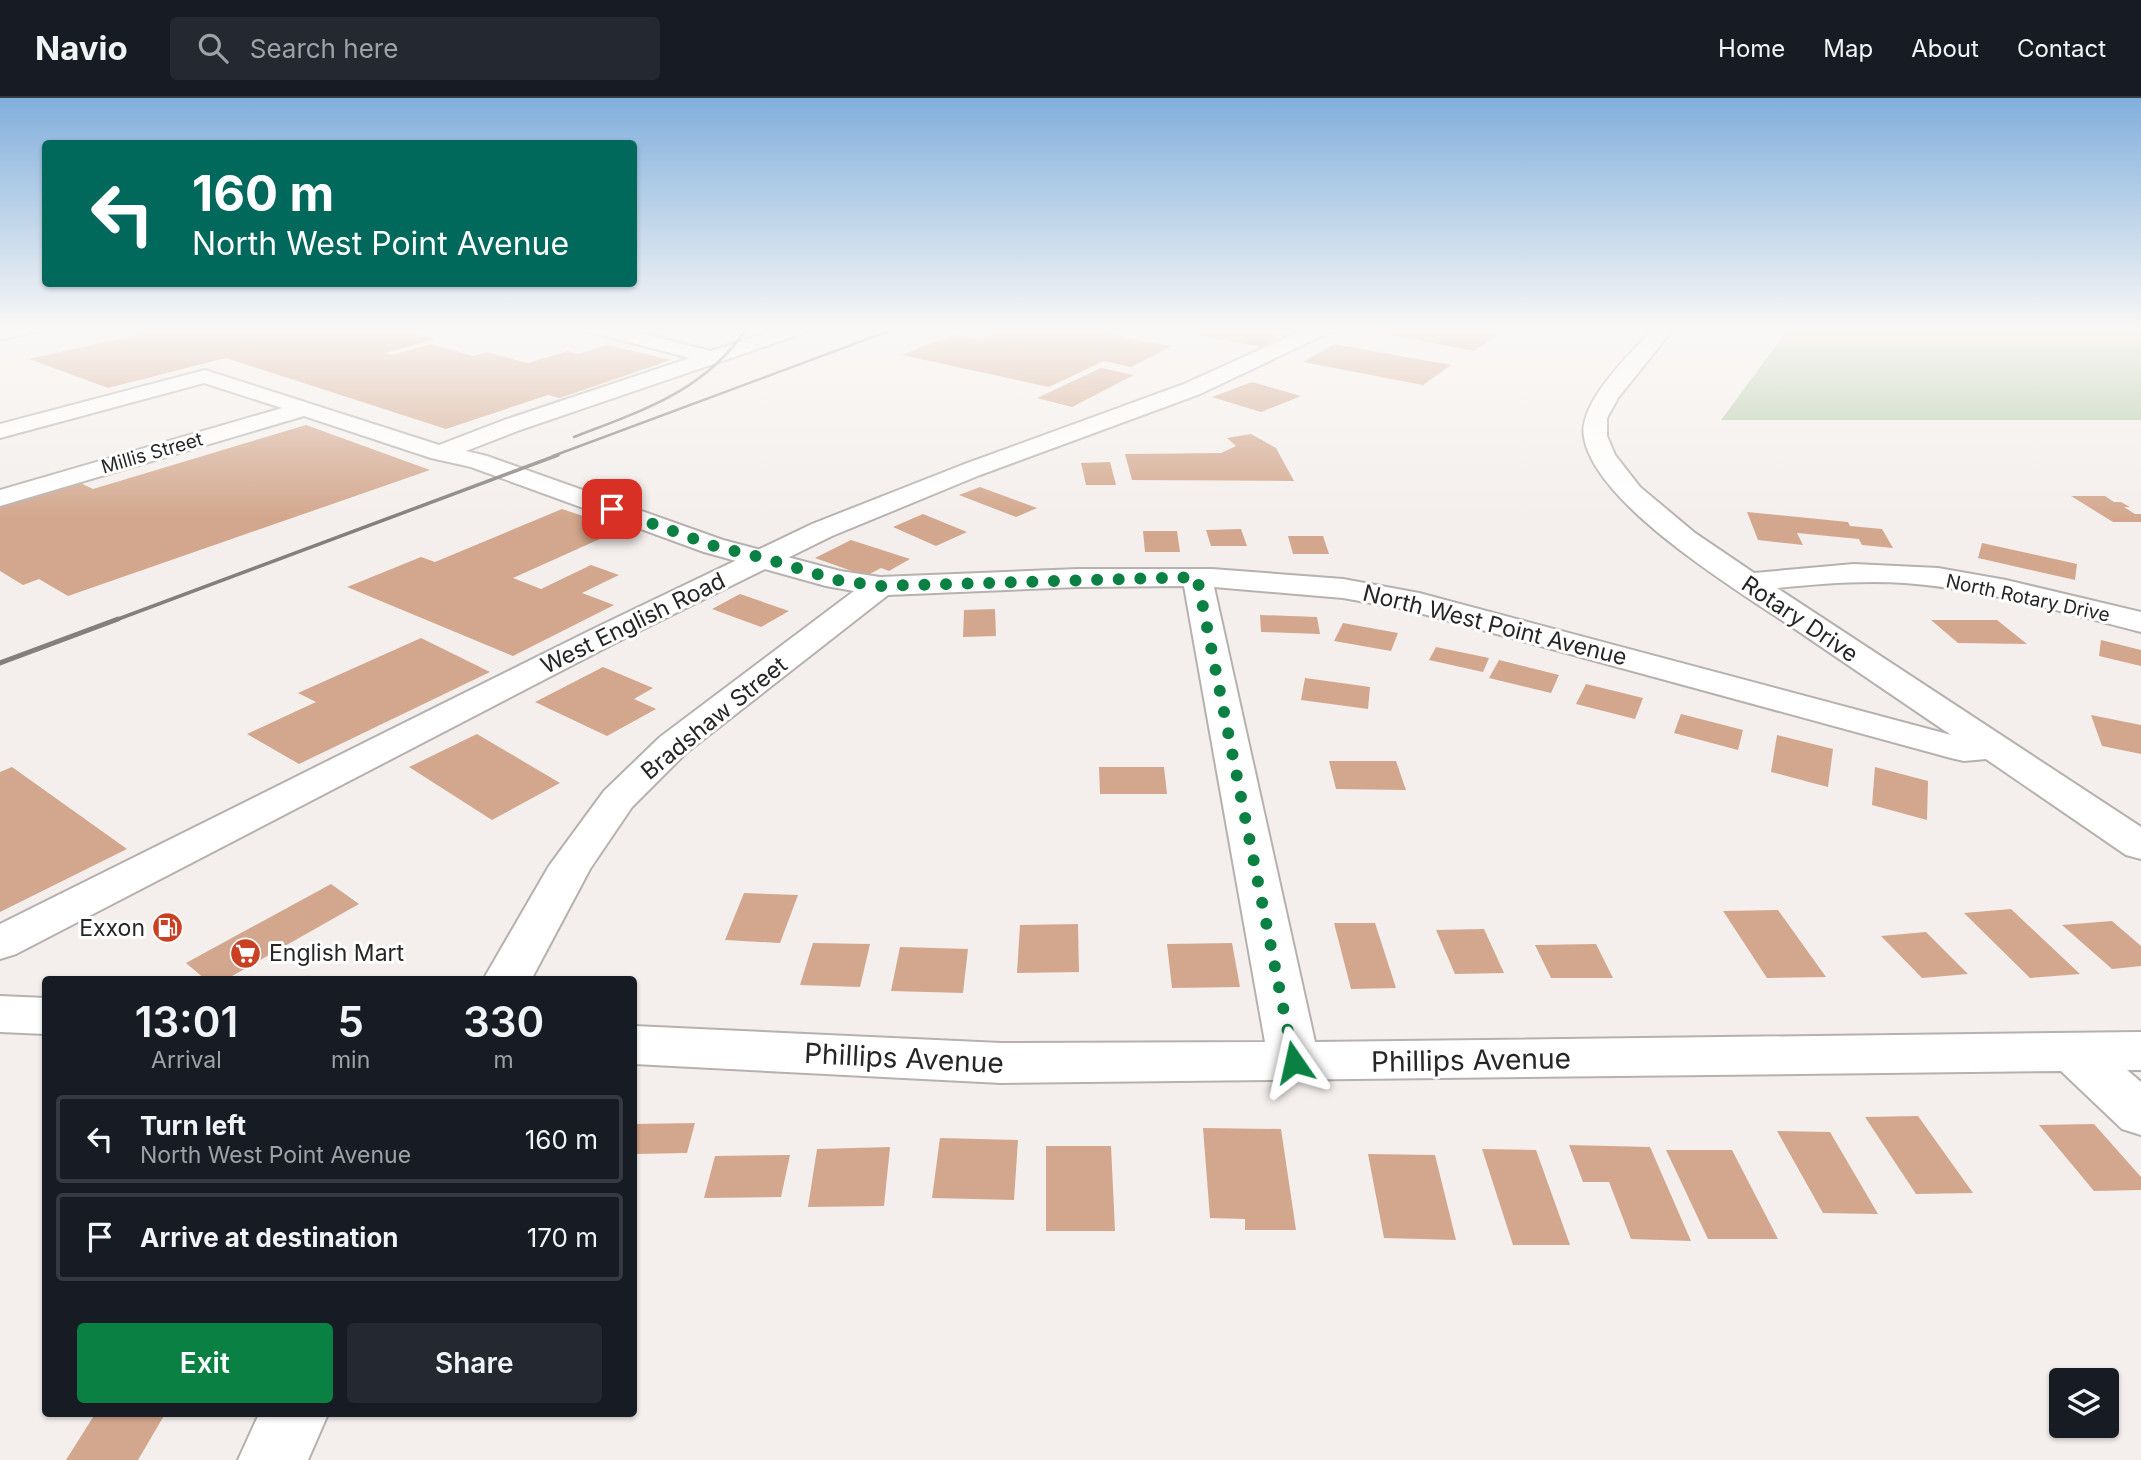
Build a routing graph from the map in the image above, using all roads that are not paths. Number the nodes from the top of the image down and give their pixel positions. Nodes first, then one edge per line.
1 (147, 392) edge
2 (252, 392) edge
3 (612, 392) edge
4 (1185, 392) edge
5 (1613, 392) edge
6 (304, 409) junction
7 (0, 431) edge
8 (440, 453) junction
9 (0, 498) edge
10 (764, 558) junction
11 (1197, 577) junction
12 (1747, 583) junction
13 (880, 586) junction
14 (2141, 622) edge
15 (1990, 748) junction
16 (2141, 846) edge
17 (0, 943) edge
18 (509, 976) edge
19 (0, 1014) edge
20 (42, 1016) edge
21 (637, 1045) edge
22 (2072, 1051) junction
23 (2141, 1051) edge
24 (1294, 1062) junction
25 (2141, 1114) edge
26 (294, 1417) edge
27 (272, 1460) edge

1 - 7 street, North West Point Avenue
2 - 6 street, North West Point Avenue
3 - 8 street
4 - 10 street, West English Road
5 - 12 street, Rotary Drive
6 - 8 street, North West Point Avenue
6 - 9 street, Millis Street
8 - 10 street, North West Point Avenue
10 - 13 street, North West Point Avenue
10 - 17 street, West English Road
11 - 13 street, North West Point Avenue
11 - 15 street, North West Point Avenue
11 - 24 street
12 - 14 street, North Rotary Drive
12 - 15 street, Rotary Drive
13 - 18 street, Bradshaw Street
15 - 16 street, Rotary Drive
19 - 20 street
21 - 24 street, Phillips Avenue
22 - 23 street, Phillips Avenue
22 - 24 street, Phillips Avenue
22 - 25 street
26 - 27 street

